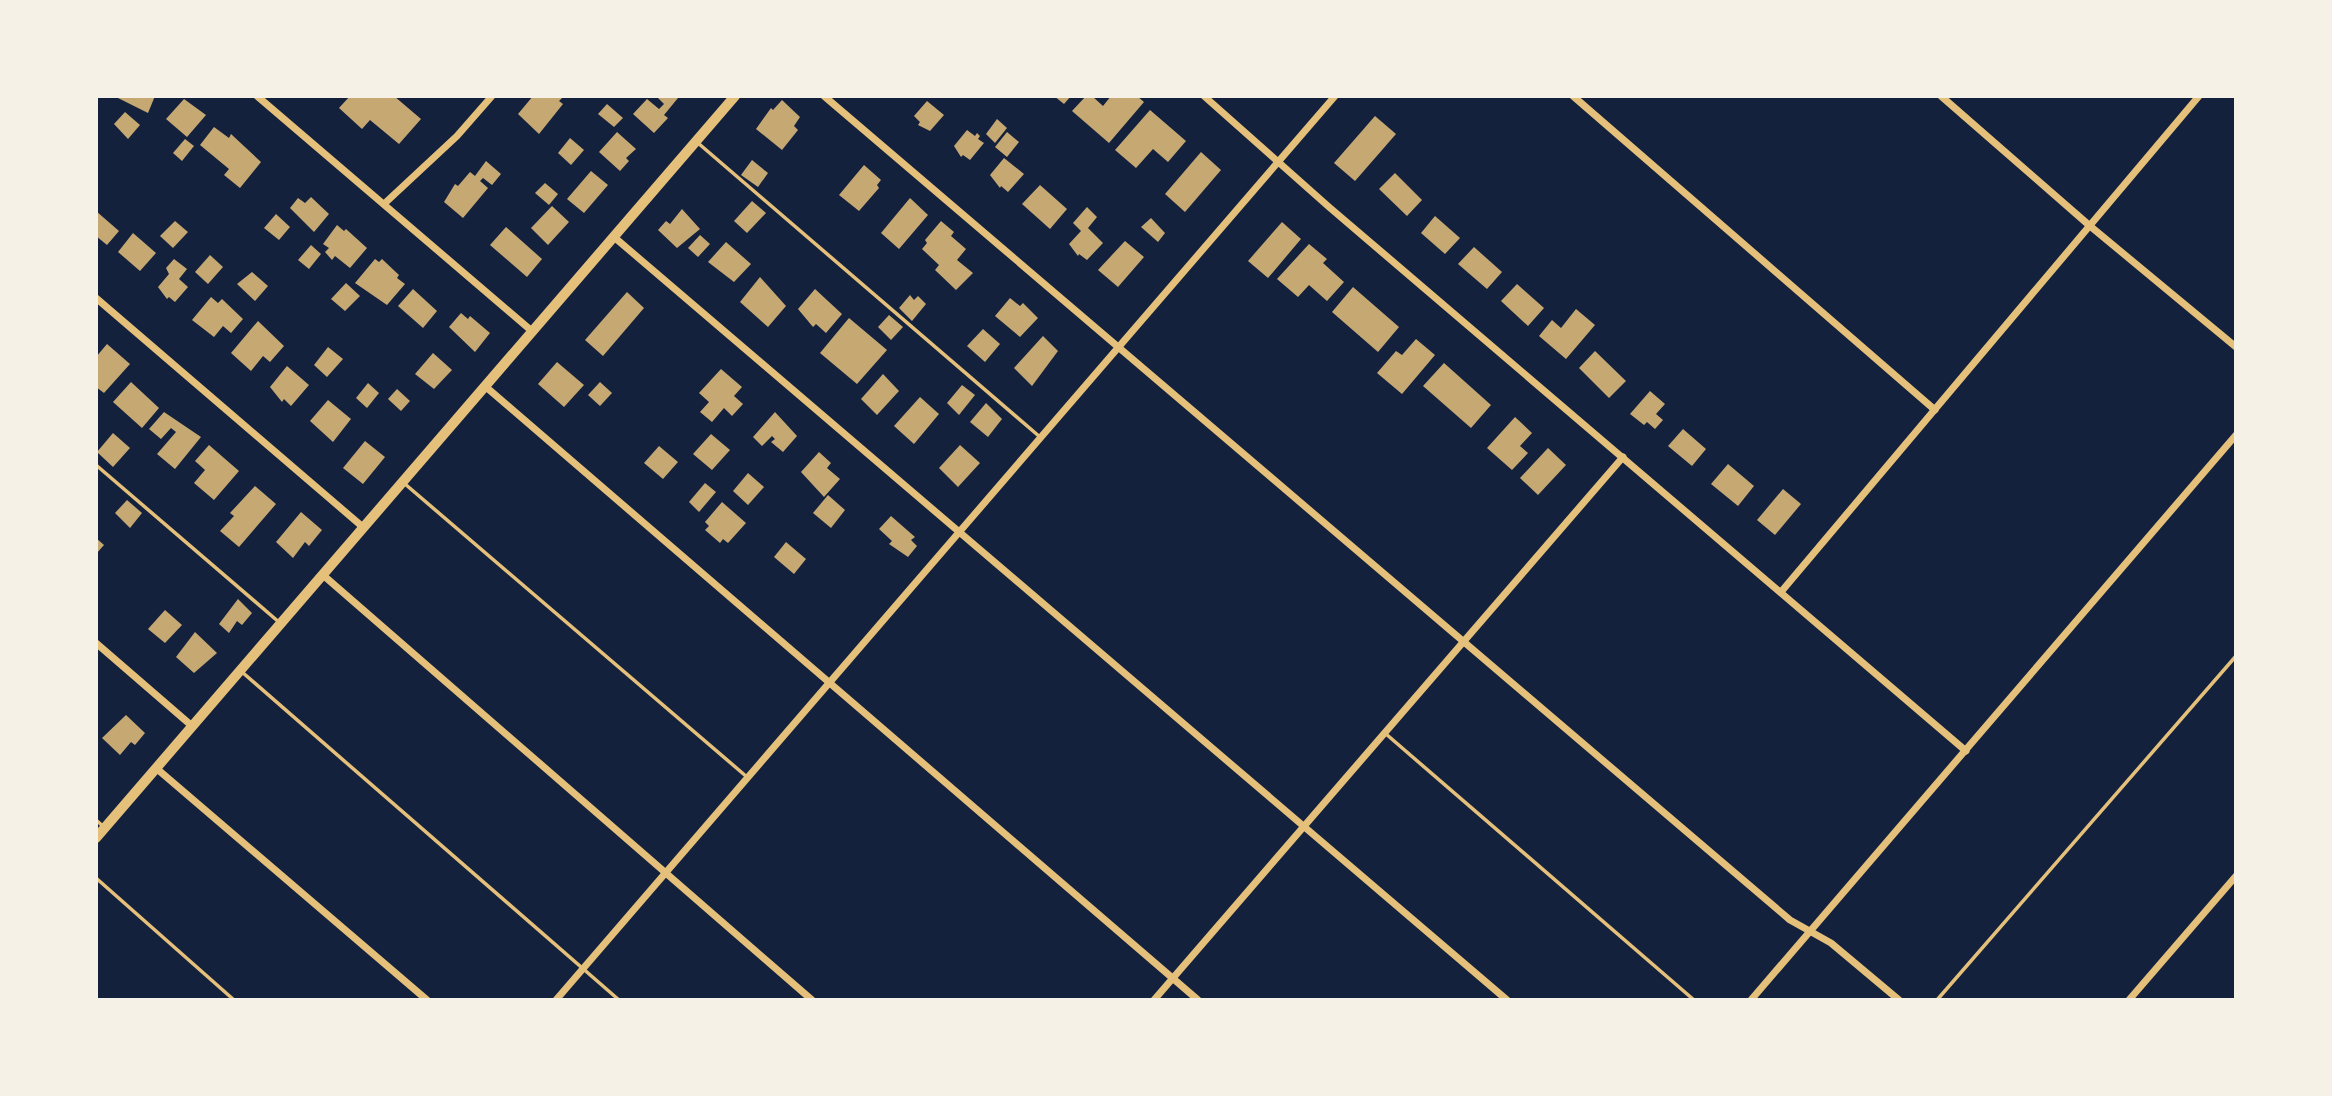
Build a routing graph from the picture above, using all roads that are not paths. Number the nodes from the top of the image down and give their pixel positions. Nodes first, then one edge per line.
1 (492, 96) edge
2 (736, 96) edge
3 (824, 96) edge
4 (1204, 96) edge
5 (1335, 96) edge
6 (1573, 96) edge
7 (1941, 96) edge
8 (2199, 96) edge
9 (260, 97) edge
10 (696, 142) junction
11 (1279, 162) junction
12 (384, 204) junction
13 (2090, 226) junction
14 (614, 237) junction
15 (96, 298) edge
16 (533, 332) junction
17 (2236, 347) edge
18 (1119, 348) junction
19 (485, 387) junction
20 (1935, 410) junction
21 (2236, 435) edge
22 (1041, 438) junction
23 (1623, 457) junction
24 (96, 465) edge
25 (404, 482) junction
26 (365, 528) junction
27 (961, 532) junction
28 (323, 575) junction
29 (1781, 592) junction
30 (281, 624) junction
31 (1463, 642) junction
32 (96, 643) edge
33 (2236, 656) edge
34 (240, 671) junction
35 (829, 683) junction
36 (192, 726) junction
37 (1384, 732) junction
38 (1966, 751) junction
39 (156, 768) junction
40 (748, 778) junction
41 (96, 820) edge
42 (1304, 825) junction
43 (105, 828) junction
44 (96, 838) edge
45 (665, 872) junction
46 (2236, 876) edge
47 (96, 878) edge
48 (1810, 932) junction
49 (583, 969) junction
50 (1172, 978) junction
51 (234, 1000) edge
52 (427, 1000) edge
53 (556, 1000) edge
54 (619, 1000) edge
55 (812, 1000) edge
56 (1154, 1000) edge
57 (1198, 1000) edge
58 (1507, 1000) edge
59 (1694, 1000) edge
60 (1751, 1000) edge
61 (1899, 1000) edge
62 (1937, 1000) edge
63 (2129, 1000) edge

1 - 12 street
2 - 10 street
3 - 18 street
4 - 11 street
5 - 11 street
6 - 20 street
7 - 13 street
8 - 13 street
9 - 12 street
10 - 14 street
10 - 22 lane
11 - 18 street
11 - 23 street
12 - 16 street
13 - 17 street
13 - 20 street
14 - 16 street
14 - 27 street
15 - 26 street
16 - 19 street
18 - 22 street
18 - 31 street
19 - 25 street
19 - 35 street
20 - 29 street
21 - 38 street
22 - 27 street
23 - 29 street
23 - 31 street
24 - 30 lane
25 - 26 street
25 - 40 lane
26 - 28 street
27 - 35 street
27 - 42 street
28 - 30 street
28 - 45 street
29 - 38 street
30 - 34 street
31 - 37 street
31 - 48 street
32 - 36 street
33 - 62 lane
34 - 36 street
34 - 49 lane
35 - 40 street
35 - 50 street
36 - 39 street
37 - 42 street
37 - 59 lane
38 - 48 street
39 - 43 street
39 - 52 street
40 - 45 street
41 - 43 lane
42 - 50 street
42 - 58 street
43 - 44 street
45 - 49 street
45 - 55 street
46 - 63 street
47 - 51 lane
48 - 60 street
48 - 61 street
49 - 53 street
49 - 54 lane
50 - 56 street
50 - 57 street

